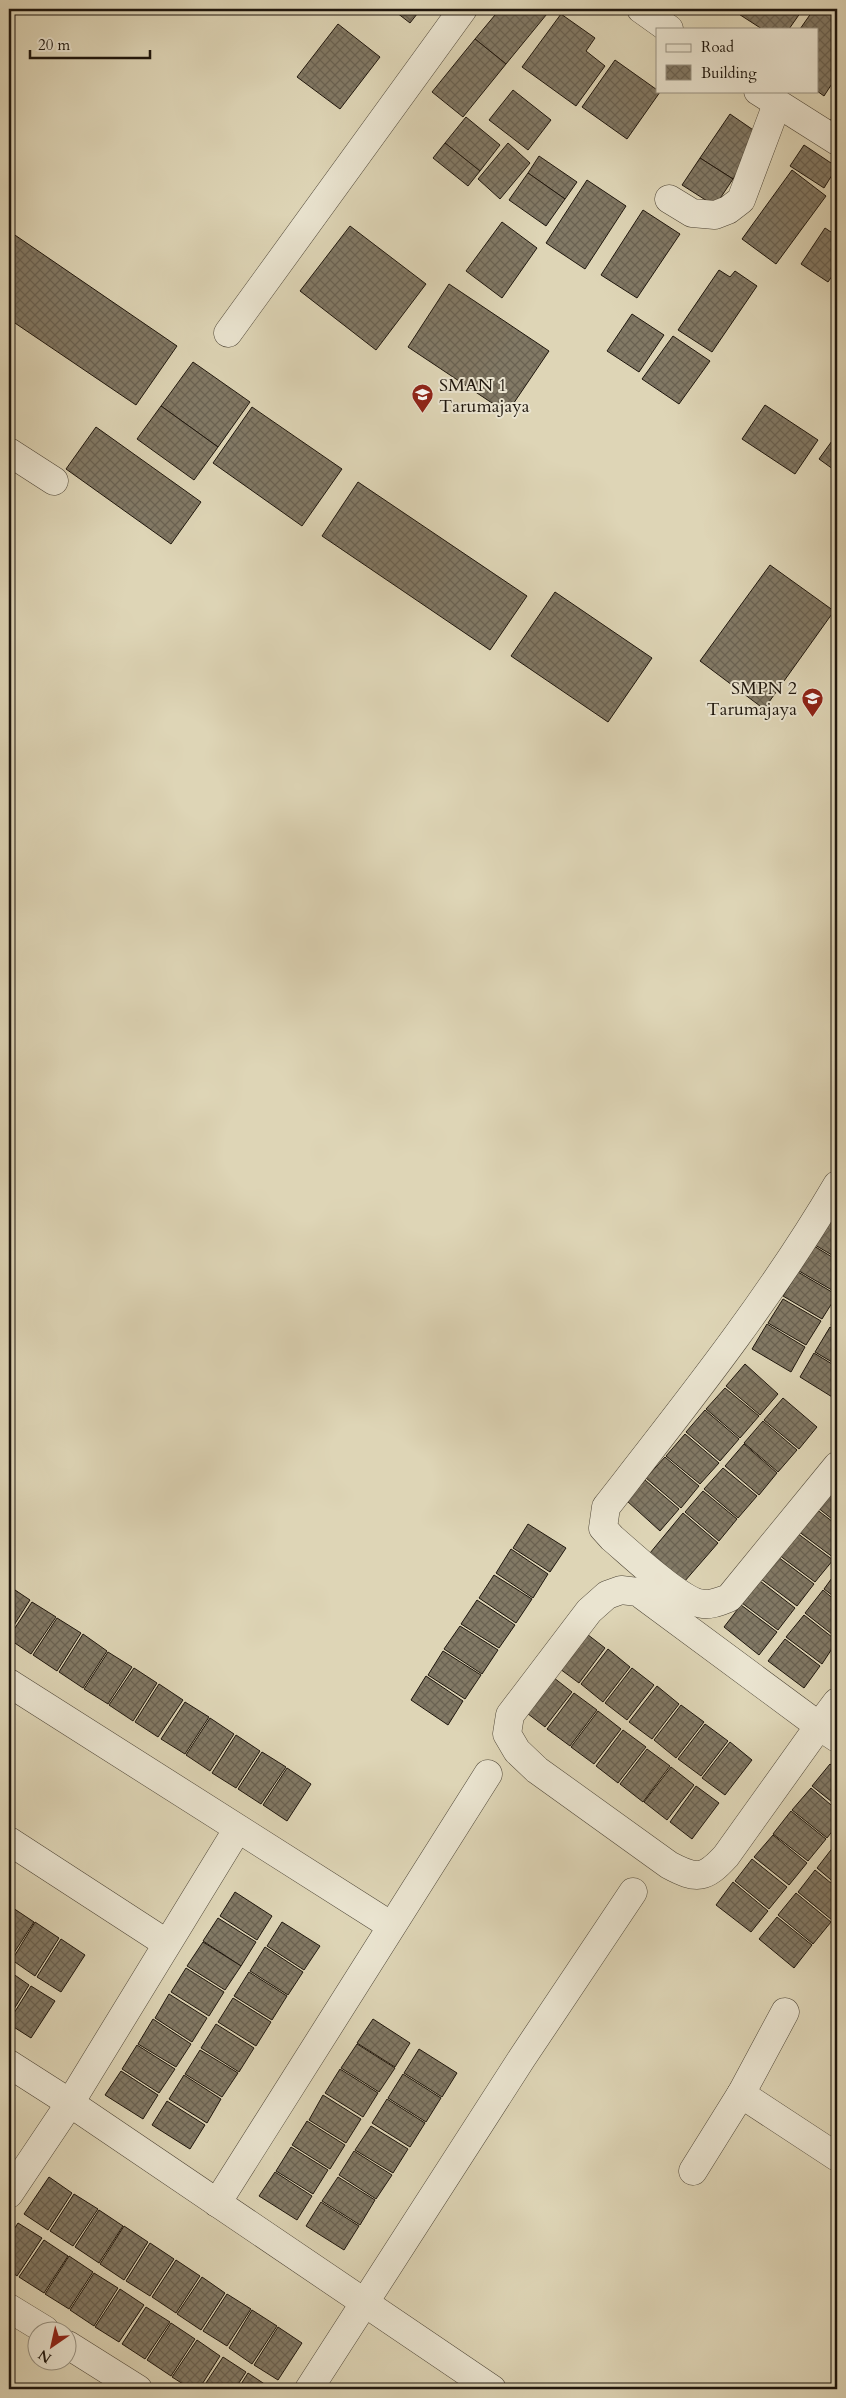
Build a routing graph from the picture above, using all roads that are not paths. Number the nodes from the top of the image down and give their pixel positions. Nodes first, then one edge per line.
1 (464, 9) edge
2 (641, 9) edge
3 (669, 28) edge
4 (768, 98) edge
5 (837, 141) edge
6 (669, 199) dead end
7 (228, 333) dead end
8 (9, 452) edge
9 (54, 481) dead end
10 (837, 1185) edge
11 (837, 1466) edge
12 (9, 1683) edge
13 (837, 1702) edge
14 (828, 1732) edge
15 (488, 1774) dead end
16 (237, 1830) junction
17 (9, 1841) edge
18 (633, 1892) dead end
19 (390, 1926) junction
20 (166, 1943) junction
21 (785, 2012) dead end
22 (9, 2064) edge
23 (741, 2094) junction
24 (70, 2103) junction
25 (837, 2157) edge
26 (693, 2171) dead end
27 (9, 2194) edge
28 (217, 2203) junction
29 (364, 2303) junction
30 (9, 2308) edge
31 (29, 2320) edge
32 (78, 2350) edge
33 (138, 2389) edge
34 (309, 2389) edge
35 (492, 2389) edge

1 - 7 street
2 - 3 street
4 - 5 street
4 - 6 street
8 - 9 street
10 - 11 street
12 - 16 street
13 - 14 street
14 - 14 street
15 - 19 street
16 - 19 street
16 - 20 street
17 - 20 street
18 - 29 street
19 - 28 street
20 - 24 street
21 - 23 street
22 - 24 street
23 - 25 street
23 - 26 street
24 - 27 street
24 - 28 street
28 - 29 street
29 - 34 street
29 - 35 street
30 - 31 street
32 - 33 street

